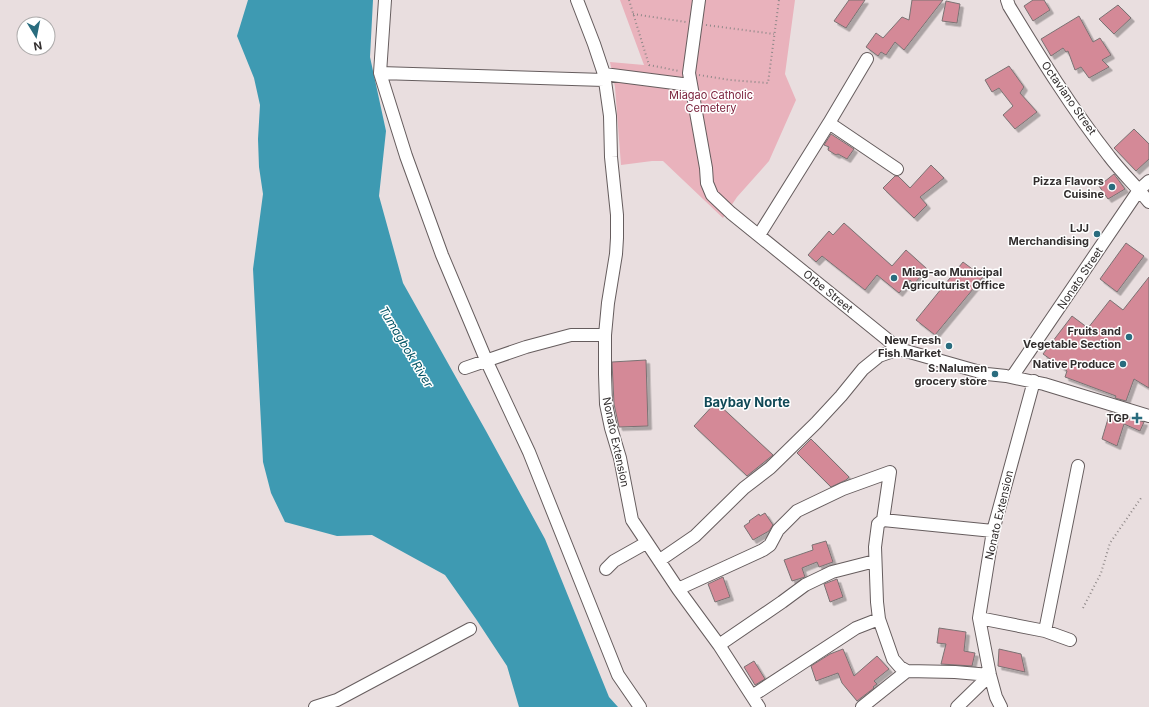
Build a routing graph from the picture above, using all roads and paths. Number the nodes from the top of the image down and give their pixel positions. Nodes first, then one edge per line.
1 (385, 0) edge
2 (577, 0) edge
3 (629, 0) edge
4 (699, 0) edge
5 (779, 0) edge
6 (1004, 0) edge
7 (867, 59) dead end
8 (380, 73) junction
9 (604, 77) junction
10 (690, 79) junction
11 (829, 123) junction
12 (897, 169) dead end
13 (1149, 181) edge
14 (1140, 190) junction
15 (1149, 202) edge
16 (759, 235) junction
17 (605, 335) junction
18 (899, 348) junction
19 (487, 362) junction
20 (464, 368) dead end
21 (1009, 377) junction
22 (1034, 381) junction
23 (1148, 414) edge
24 (1078, 466) dead end
25 (1141, 498) dead end
26 (883, 520) junction
27 (993, 531) junction
28 (646, 543) junction
29 (660, 560) junction
30 (874, 561) junction
31 (606, 569) dead end
32 (678, 588) junction
33 (1083, 608) dead end
34 (979, 618) junction
35 (879, 619) junction
36 (470, 629) dead end
37 (1045, 631) junction
38 (1070, 640) dead end
39 (719, 645) junction
40 (907, 671) junction
41 (990, 675) junction
42 (752, 696) junction
43 (315, 707) edge
44 (640, 707) edge
45 (759, 707) edge
46 (862, 707) edge
47 (957, 707) edge
48 (1001, 707) edge

1 - 8 street
2 - 9 street, Nonato Extension
3 - 10 path
4 - 10 street, Orbe Street
5 - 10 path
6 - 14 street, Octaviano Street
7 - 11 street
8 - 9 street
8 - 19 street
9 - 10 street
9 - 17 street, Nonato Extension
10 - 16 street, Orbe Street
11 - 12 street
11 - 16 street
13 - 14 street, Nonato Street
14 - 15 street, Octaviano Street
14 - 21 street, Nonato Street
16 - 18 street, Orbe Street
17 - 19 street
17 - 28 street, Nonato Extension
18 - 21 street, Orbe Street
18 - 29 street
19 - 20 street
19 - 44 street
21 - 22 street, Orbe Street
22 - 23 street, Orbe Street
22 - 27 street, Nonato Extension
24 - 37 street
25 - 33 path
26 - 27 street
26 - 30 street
26 - 32 street
27 - 34 street, Nonato Extension
28 - 29 street, Nonato Extension
28 - 31 street
29 - 32 street, Nonato Extension
30 - 35 street
30 - 39 street
32 - 39 street, Nonato Extension
34 - 37 street
34 - 41 street, Nonato Extension
35 - 40 street
35 - 42 street
36 - 43 street
37 - 38 street
39 - 42 street, Nonato Extension
40 - 41 street
40 - 46 street
41 - 47 street
41 - 48 street, Nonato Extension
42 - 45 street, Nonato Extension

